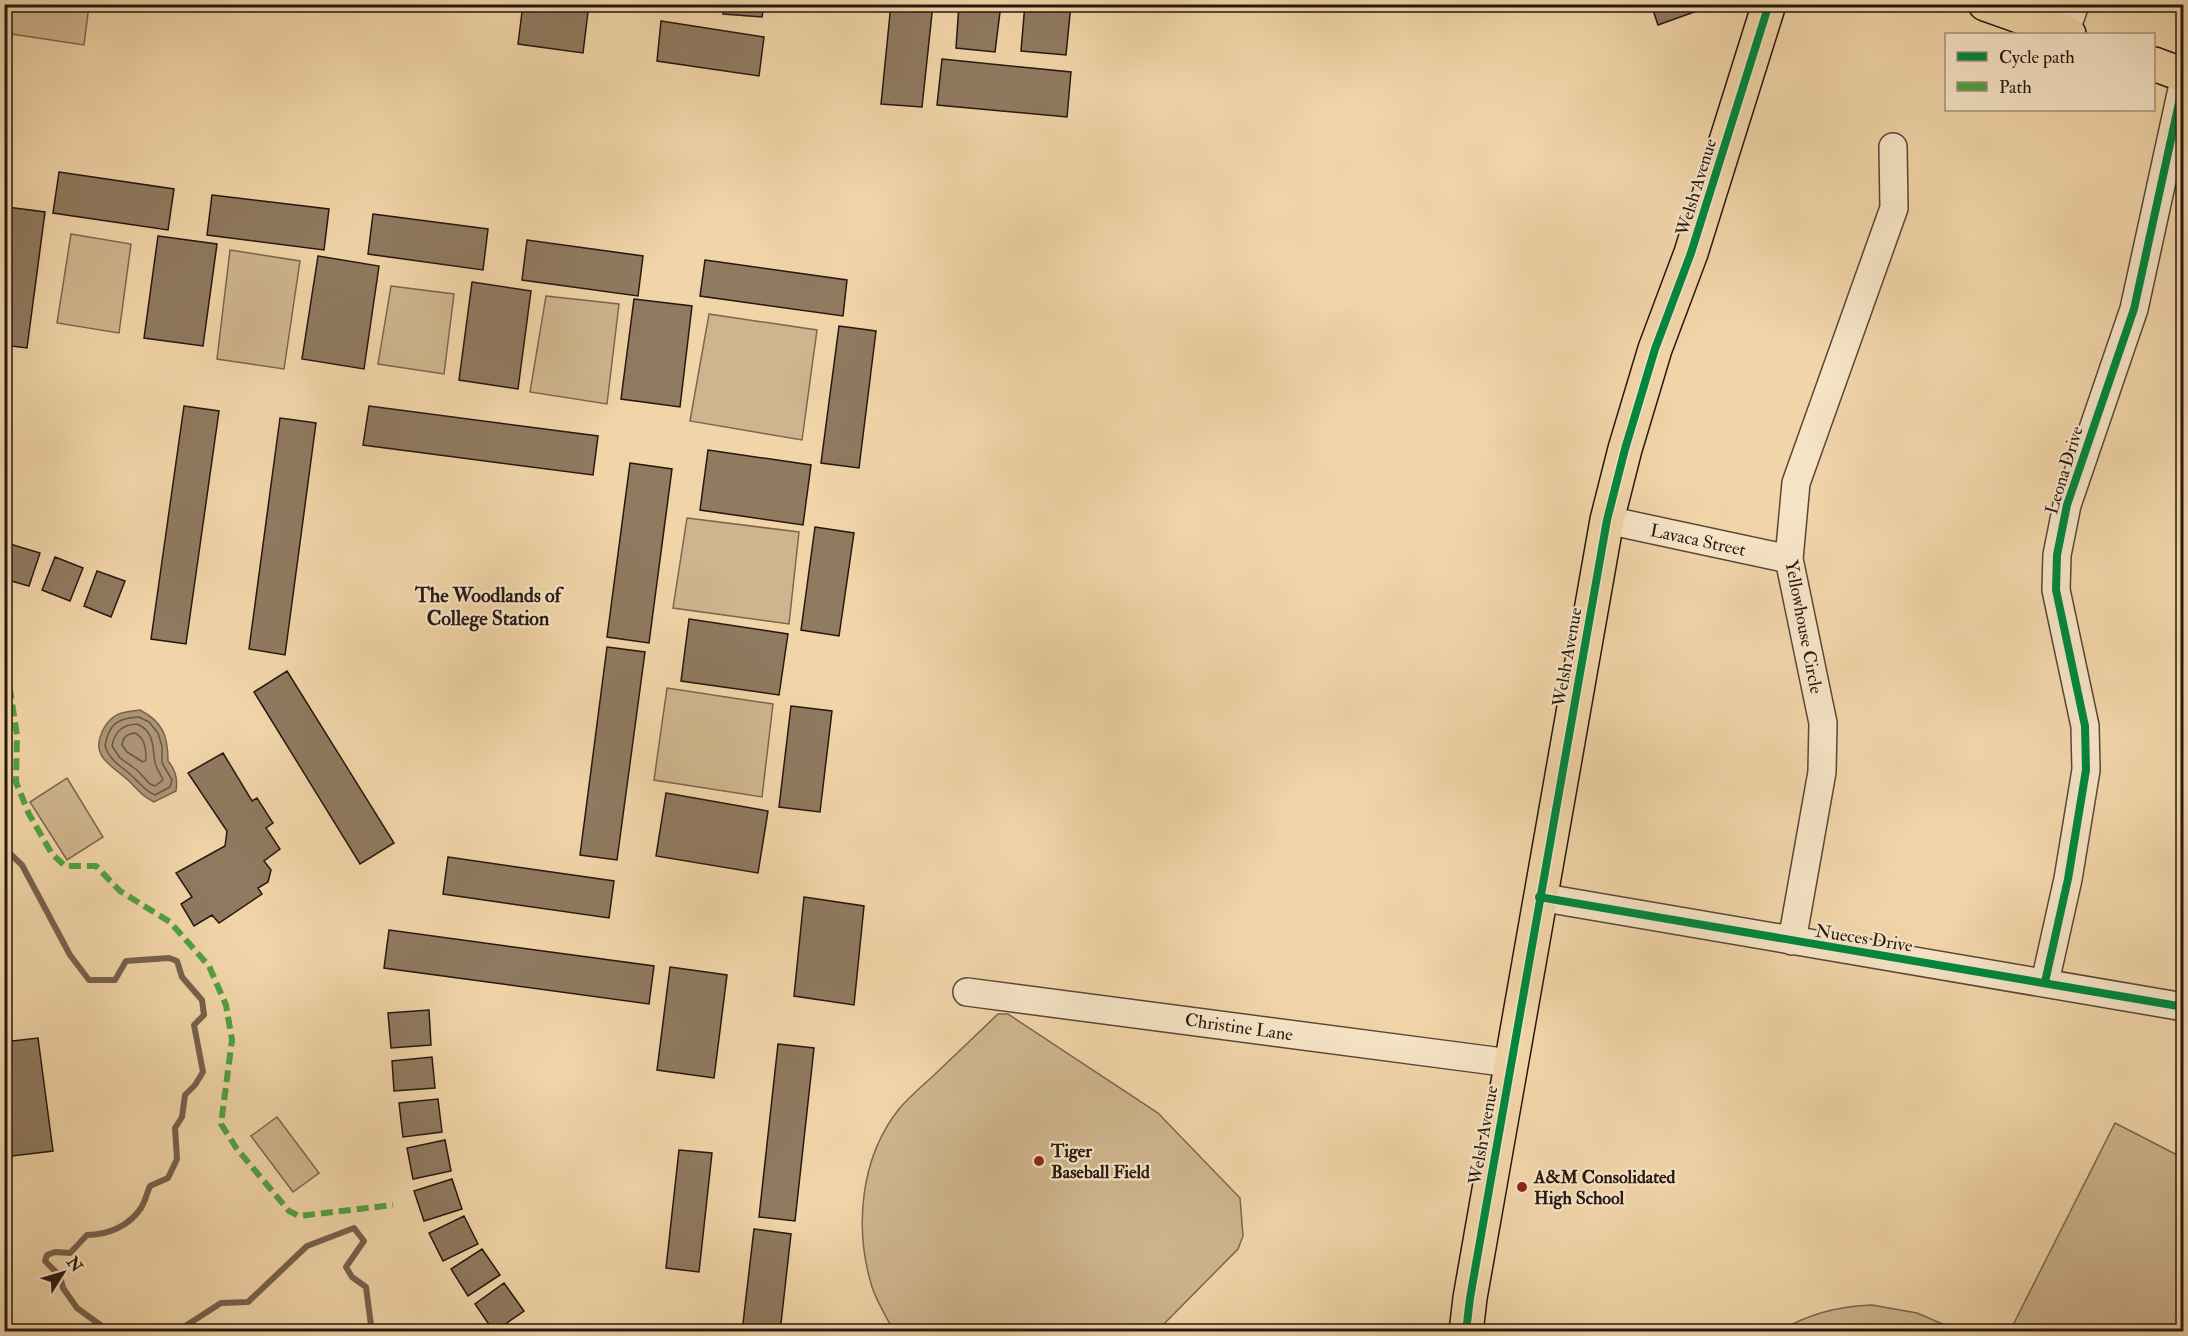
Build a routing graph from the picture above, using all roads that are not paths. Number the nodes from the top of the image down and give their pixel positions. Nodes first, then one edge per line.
1 (1769, 4) edge
2 (1986, 4) edge
3 (2070, 24) edge
4 (2155, 64) edge
5 (2184, 75) edge
6 (2184, 80) edge
7 (1893, 147) dead end
8 (1606, 520) junction
9 (1789, 559) junction
10 (1539, 897) junction
11 (1792, 941) junction
12 (2045, 982) junction
13 (967, 992) dead end
14 (2184, 1007) edge
15 (1510, 1063) junction
16 (1466, 1332) edge

1 - 8 main road, Welsh Avenue
2 - 3 main road
4 - 5 main road
6 - 12 street, Leona Drive
7 - 9 street, Yellowhouse Circle
8 - 9 street, Lavaca Street
8 - 10 main road, Welsh Avenue
9 - 11 street, Yellowhouse Circle
10 - 11 street, Nueces Drive
10 - 15 main road, Welsh Avenue
11 - 12 street, Nueces Drive
12 - 14 street, Nueces Drive
13 - 15 street, Christine Lane
15 - 16 main road, Welsh Avenue

